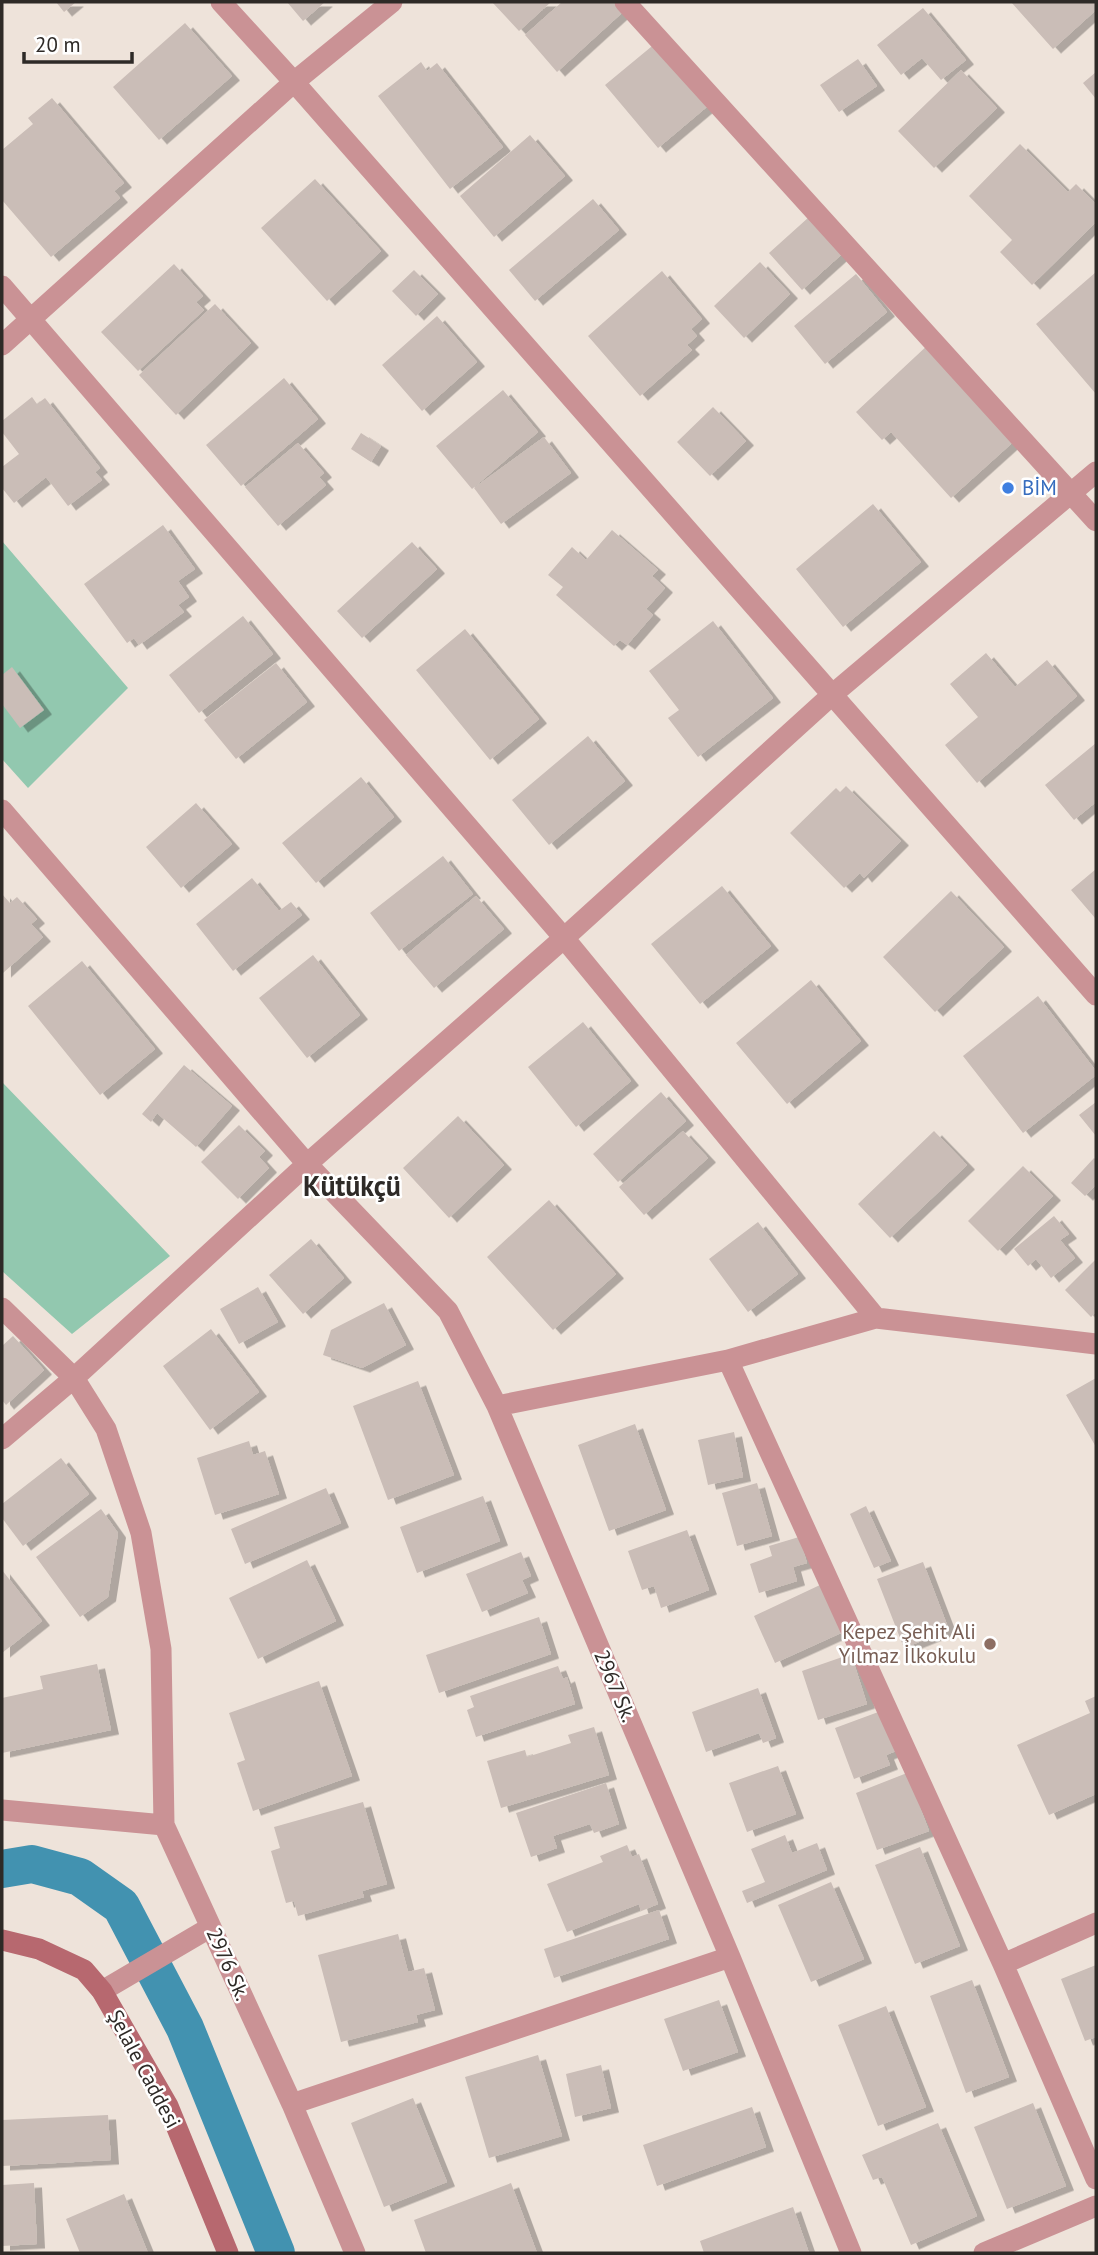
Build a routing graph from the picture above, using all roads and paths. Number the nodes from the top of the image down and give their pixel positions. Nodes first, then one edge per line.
1 (221, 2) edge
2 (392, 2) edge
3 (625, 2) edge
4 (294, 82) junction
5 (2, 286) edge
6 (31, 319) junction
7 (2, 345) edge
8 (1096, 472) edge
9 (1072, 495) junction
10 (1096, 521) edge
11 (833, 694) junction
12 (2, 810) edge
13 (564, 938) junction
14 (1096, 995) edge
15 (307, 1164) junction
16 (2, 1308) edge
17 (876, 1318) junction
18 (1096, 1344) edge
19 (728, 1360) junction
20 (74, 1378) junction
21 (497, 1406) junction
22 (2, 1438) edge
23 (2, 1810) edge
24 (164, 1825) junction
25 (1096, 1923) edge
26 (211, 1927) junction
27 (2, 1940) edge
28 (730, 1957) junction
29 (1003, 1964) junction
30 (102, 1991) junction
31 (292, 2104) junction
32 (1096, 2179) edge
33 (1096, 2206) edge
34 (228, 2253) edge
35 (355, 2253) edge
36 (851, 2253) edge
37 (984, 2253) edge

1 - 4 street
2 - 4 street
3 - 9 street
4 - 6 street
4 - 11 street
5 - 6 street
6 - 7 street
6 - 13 street
8 - 9 street
9 - 10 street
9 - 11 street
11 - 13 street
11 - 14 street
12 - 15 street, 2967 Sk.
13 - 15 street
13 - 17 street
15 - 20 street
15 - 21 street, 2967 Sk.
16 - 20 street
17 - 18 street
17 - 19 street
19 - 21 street
19 - 29 street
20 - 22 street
20 - 24 street
21 - 28 street, 2967 Sk.
23 - 24 street
24 - 26 street, 2976 Sk.
25 - 29 street
26 - 30 street
26 - 31 street, 2976 Sk.
27 - 30 street, Şelale Caddesi
28 - 31 street
28 - 36 street, 2967 Sk.
29 - 32 street
30 - 34 street, Şelale Caddesi
31 - 35 street, 2976 Sk.
33 - 37 street

